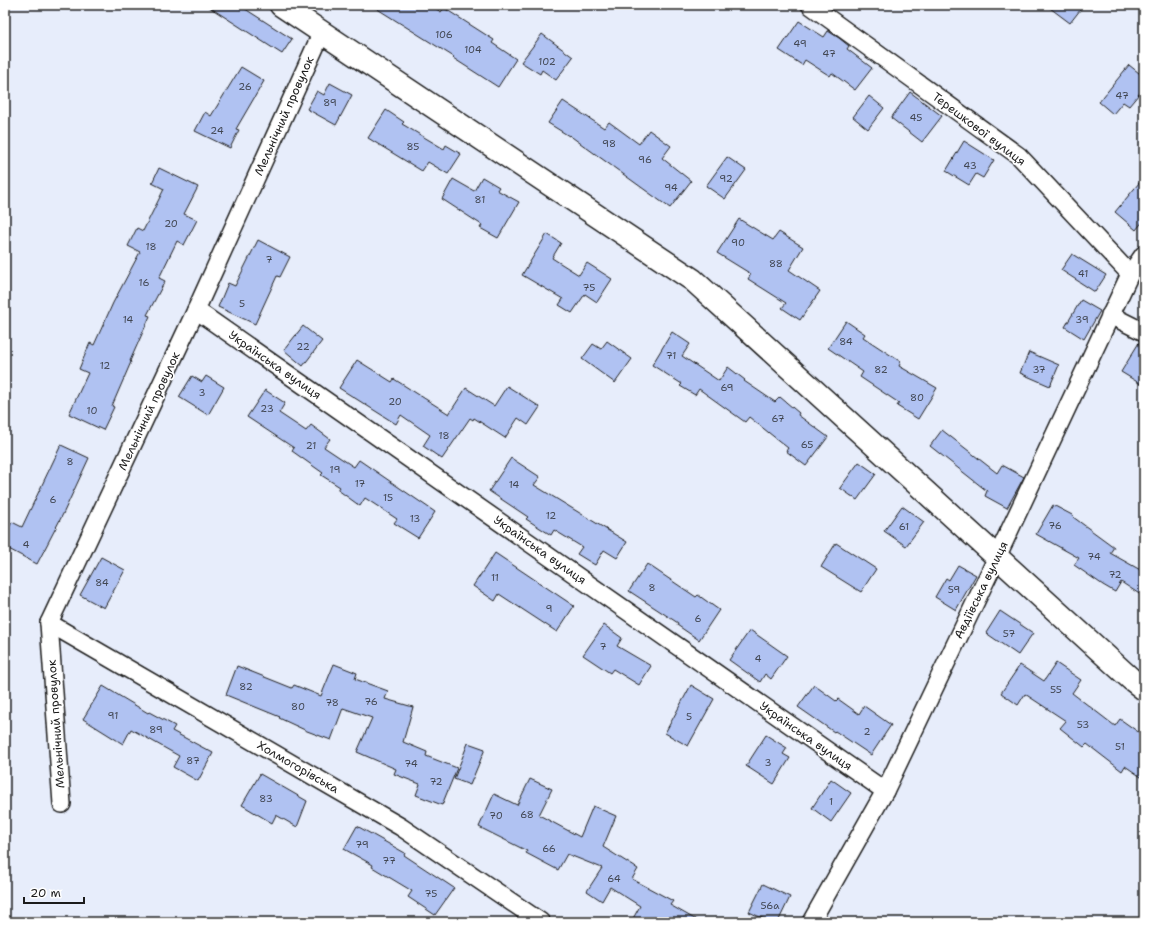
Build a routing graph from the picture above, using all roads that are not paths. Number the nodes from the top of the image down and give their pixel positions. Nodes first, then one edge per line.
1 (281, 5) edge
2 (810, 5) edge
3 (322, 32) junction
4 (1144, 254) edge
5 (1130, 274) junction
6 (196, 310) junction
7 (1110, 316) junction
8 (1144, 332) edge
9 (997, 557) junction
10 (49, 623) junction
11 (1144, 689) edge
12 (884, 791) junction
13 (62, 804) dead end
14 (541, 922) edge
15 (811, 922) edge

1 - 3 street
2 - 5 street, Терешкової вулиця
3 - 6 street, Мельнiчний провулок
3 - 9 street
4 - 5 street, Авдіївська вулиця
5 - 7 street, Авдіївська вулиця
6 - 10 street, Мельнiчний провулок
6 - 12 street, Українська вулиця
7 - 8 street
7 - 9 street, Авдіївська вулиця
9 - 11 street
9 - 12 street, Авдіївська вулиця
10 - 13 street, Мельнiчний провулок
10 - 14 street, Холмогорівська
12 - 15 street, Авдіївська вулиця

